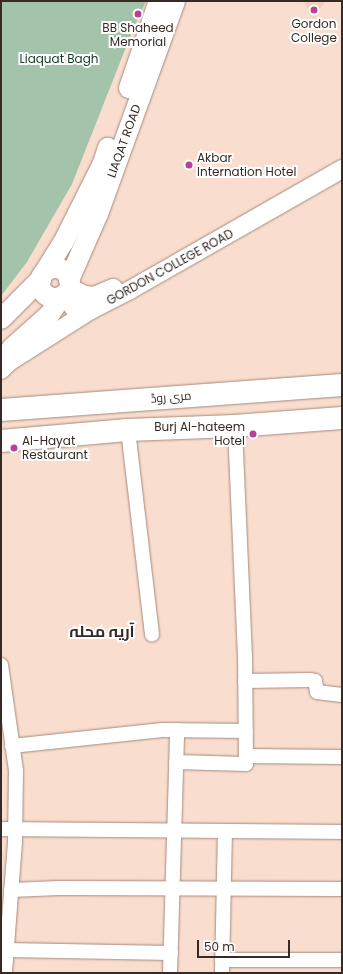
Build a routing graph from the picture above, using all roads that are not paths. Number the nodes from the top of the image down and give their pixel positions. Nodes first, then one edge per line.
1 (159, 1) edge
2 (175, 1) edge
3 (342, 157) edge
4 (342, 169) edge
5 (42, 276) junction
6 (66, 290) junction
7 (91, 310) junction
8 (1, 319) edge
9 (1, 364) edge
10 (1, 370) edge
11 (342, 385) edge
12 (1, 403) edge
13 (71, 405) junction
14 (1, 410) edge
15 (342, 418) edge
16 (235, 426) junction
17 (128, 430) junction
18 (1, 441) edge
19 (152, 635) dead end
20 (1, 665) edge
21 (246, 681) junction
22 (342, 695) edge
23 (3, 698) edge
24 (177, 730) junction
25 (246, 731) junction
26 (12, 746) junction
27 (246, 753) junction
28 (342, 756) edge
29 (176, 762) junction
30 (15, 828) junction
31 (1, 829) edge
32 (174, 831) junction
33 (225, 832) junction
34 (342, 832) edge
35 (172, 888) junction
36 (224, 889) junction
37 (342, 889) edge
38 (11, 890) junction
39 (171, 953) junction
40 (4, 955) edge
41 (342, 960) edge
42 (222, 966) edge
43 (314, 967) edge
44 (5, 973) edge
45 (170, 973) edge

1 - 5 main road, LIAQAT ROAD
2 - 6 main road, LIAQAT ROAD
3 - 6 street, GORDON COLLEGE ROAD
4 - 7 street, GORDON COLLEGE ROAD
5 - 6 main road
5 - 8 main road, LIAQAT ROAD
6 - 7 street
6 - 9 main road, LIAQAT ROAD
7 - 10 street, GORDON COLLEGE ROAD
11 - 13 main road, مری روڈ
12 - 13 street
13 - 14 main road, مری روڈ
15 - 16 main road
16 - 17 main road
16 - 21 street
17 - 18 main road
17 - 19 street
20 - 23 street
21 - 22 street
21 - 25 street
23 - 26 street
24 - 25 street
24 - 26 street
24 - 29 street
25 - 27 street
26 - 30 street
27 - 28 street
27 - 29 street
29 - 32 street
30 - 31 street
30 - 32 street
30 - 38 street
32 - 33 street
32 - 35 street
33 - 34 street
33 - 36 street
35 - 36 street
35 - 38 street
35 - 39 street
36 - 37 street
36 - 42 street
38 - 40 street
39 - 40 street
39 - 45 street
40 - 44 street
41 - 43 street
42 - 43 street

